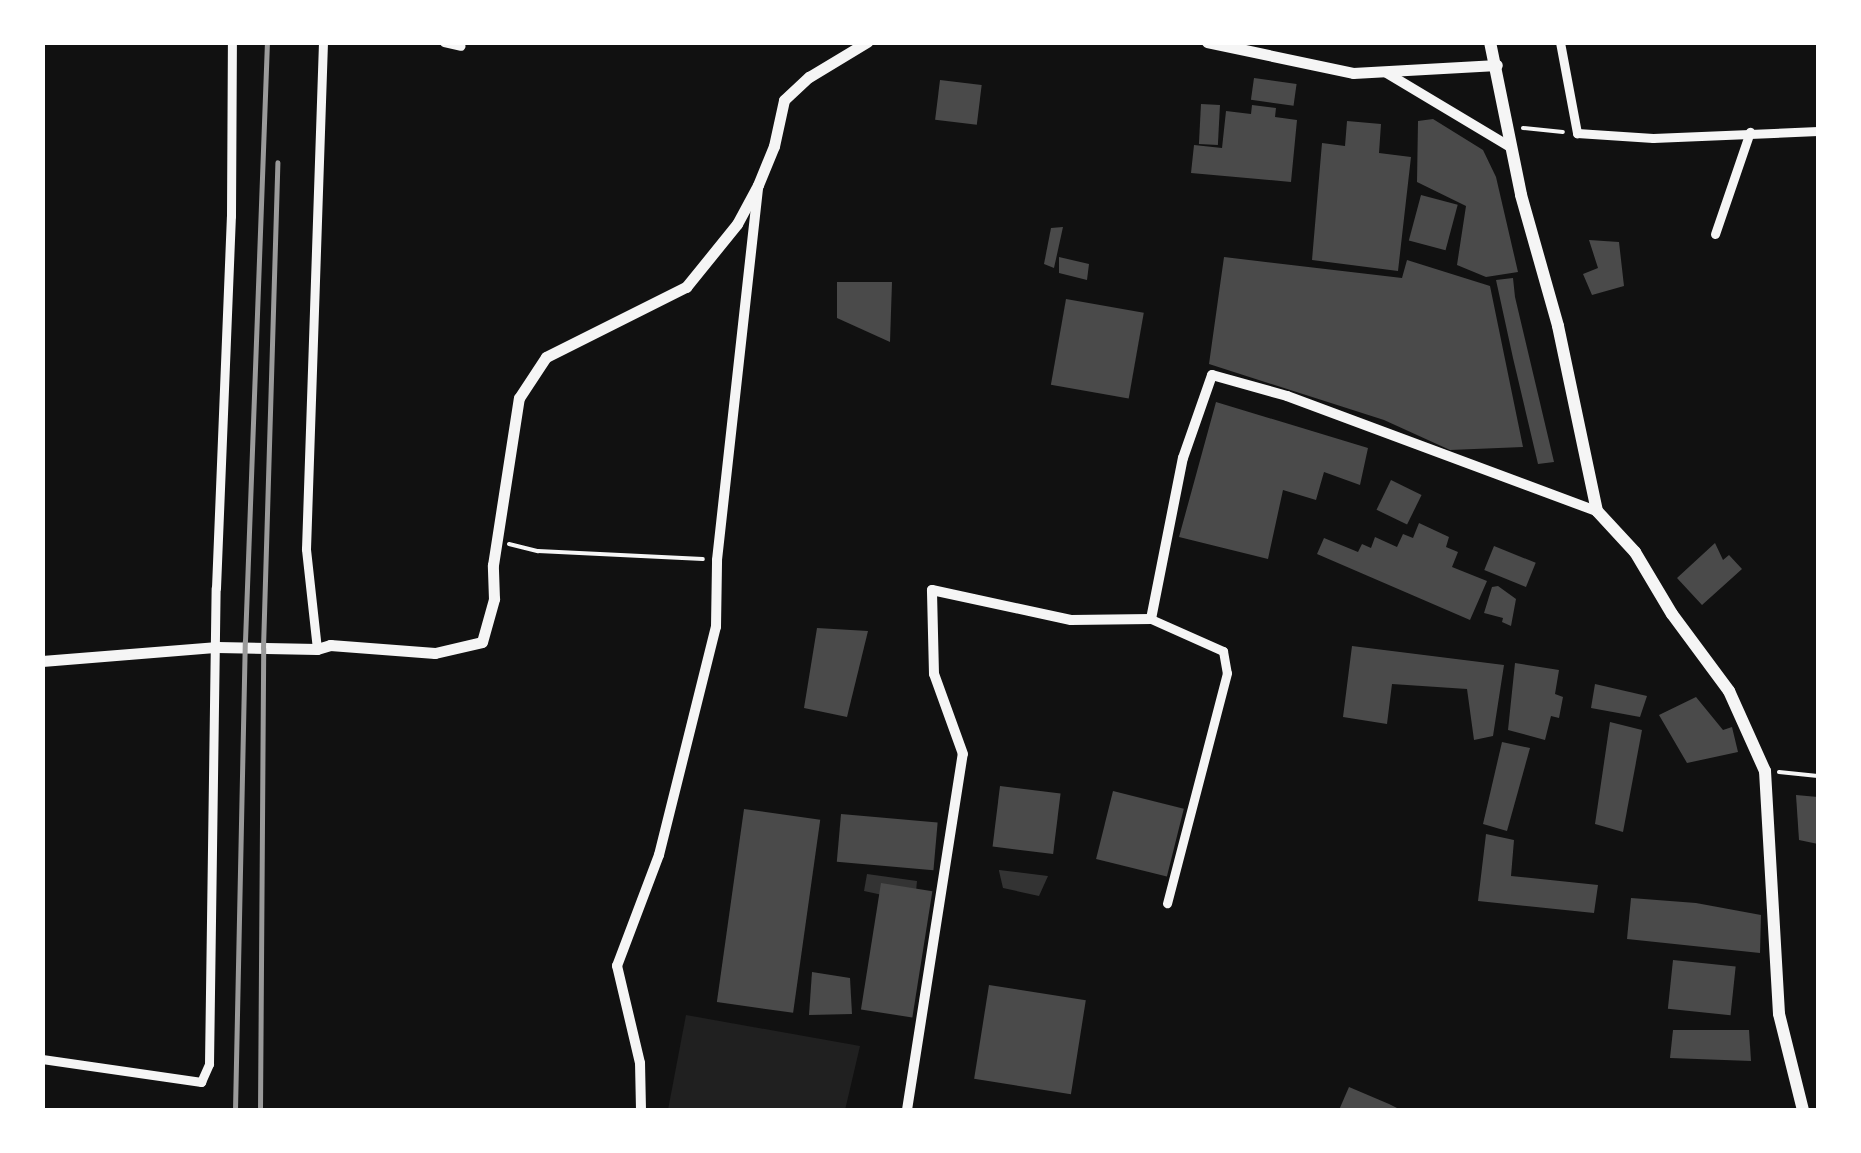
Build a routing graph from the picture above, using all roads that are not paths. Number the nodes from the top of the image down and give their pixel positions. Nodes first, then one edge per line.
1 (232, 42) edge
2 (323, 42) edge
3 (444, 42) edge
4 (867, 42) edge
5 (1207, 42) edge
6 (1490, 42) edge
7 (1560, 42) edge
8 (461, 46) dead end
9 (1496, 65) junction
10 (1383, 71) junction
11 (1818, 130) edge
12 (1750, 132) junction
13 (1512, 148) junction
14 (758, 185) junction
15 (1715, 234) dead end
16 (1598, 511) junction
17 (1151, 620) junction
18 (216, 646) junction
19 (317, 649) junction
20 (42, 661) edge
21 (1167, 904) dead end
22 (42, 1058) edge
23 (641, 1110) edge
24 (907, 1110) edge
25 (1803, 1110) edge

1 - 18 street
2 - 19 street
3 - 8 street
4 - 14 main road
5 - 10 main road
6 - 9 main road
7 - 12 street
9 - 10 main road
9 - 13 main road
10 - 13 street
11 - 12 street
12 - 15 street
13 - 16 main road
14 - 19 main road
14 - 23 street
16 - 17 street
16 - 25 main road
17 - 21 street
17 - 24 street
18 - 19 main road
18 - 20 main road
18 - 22 street

